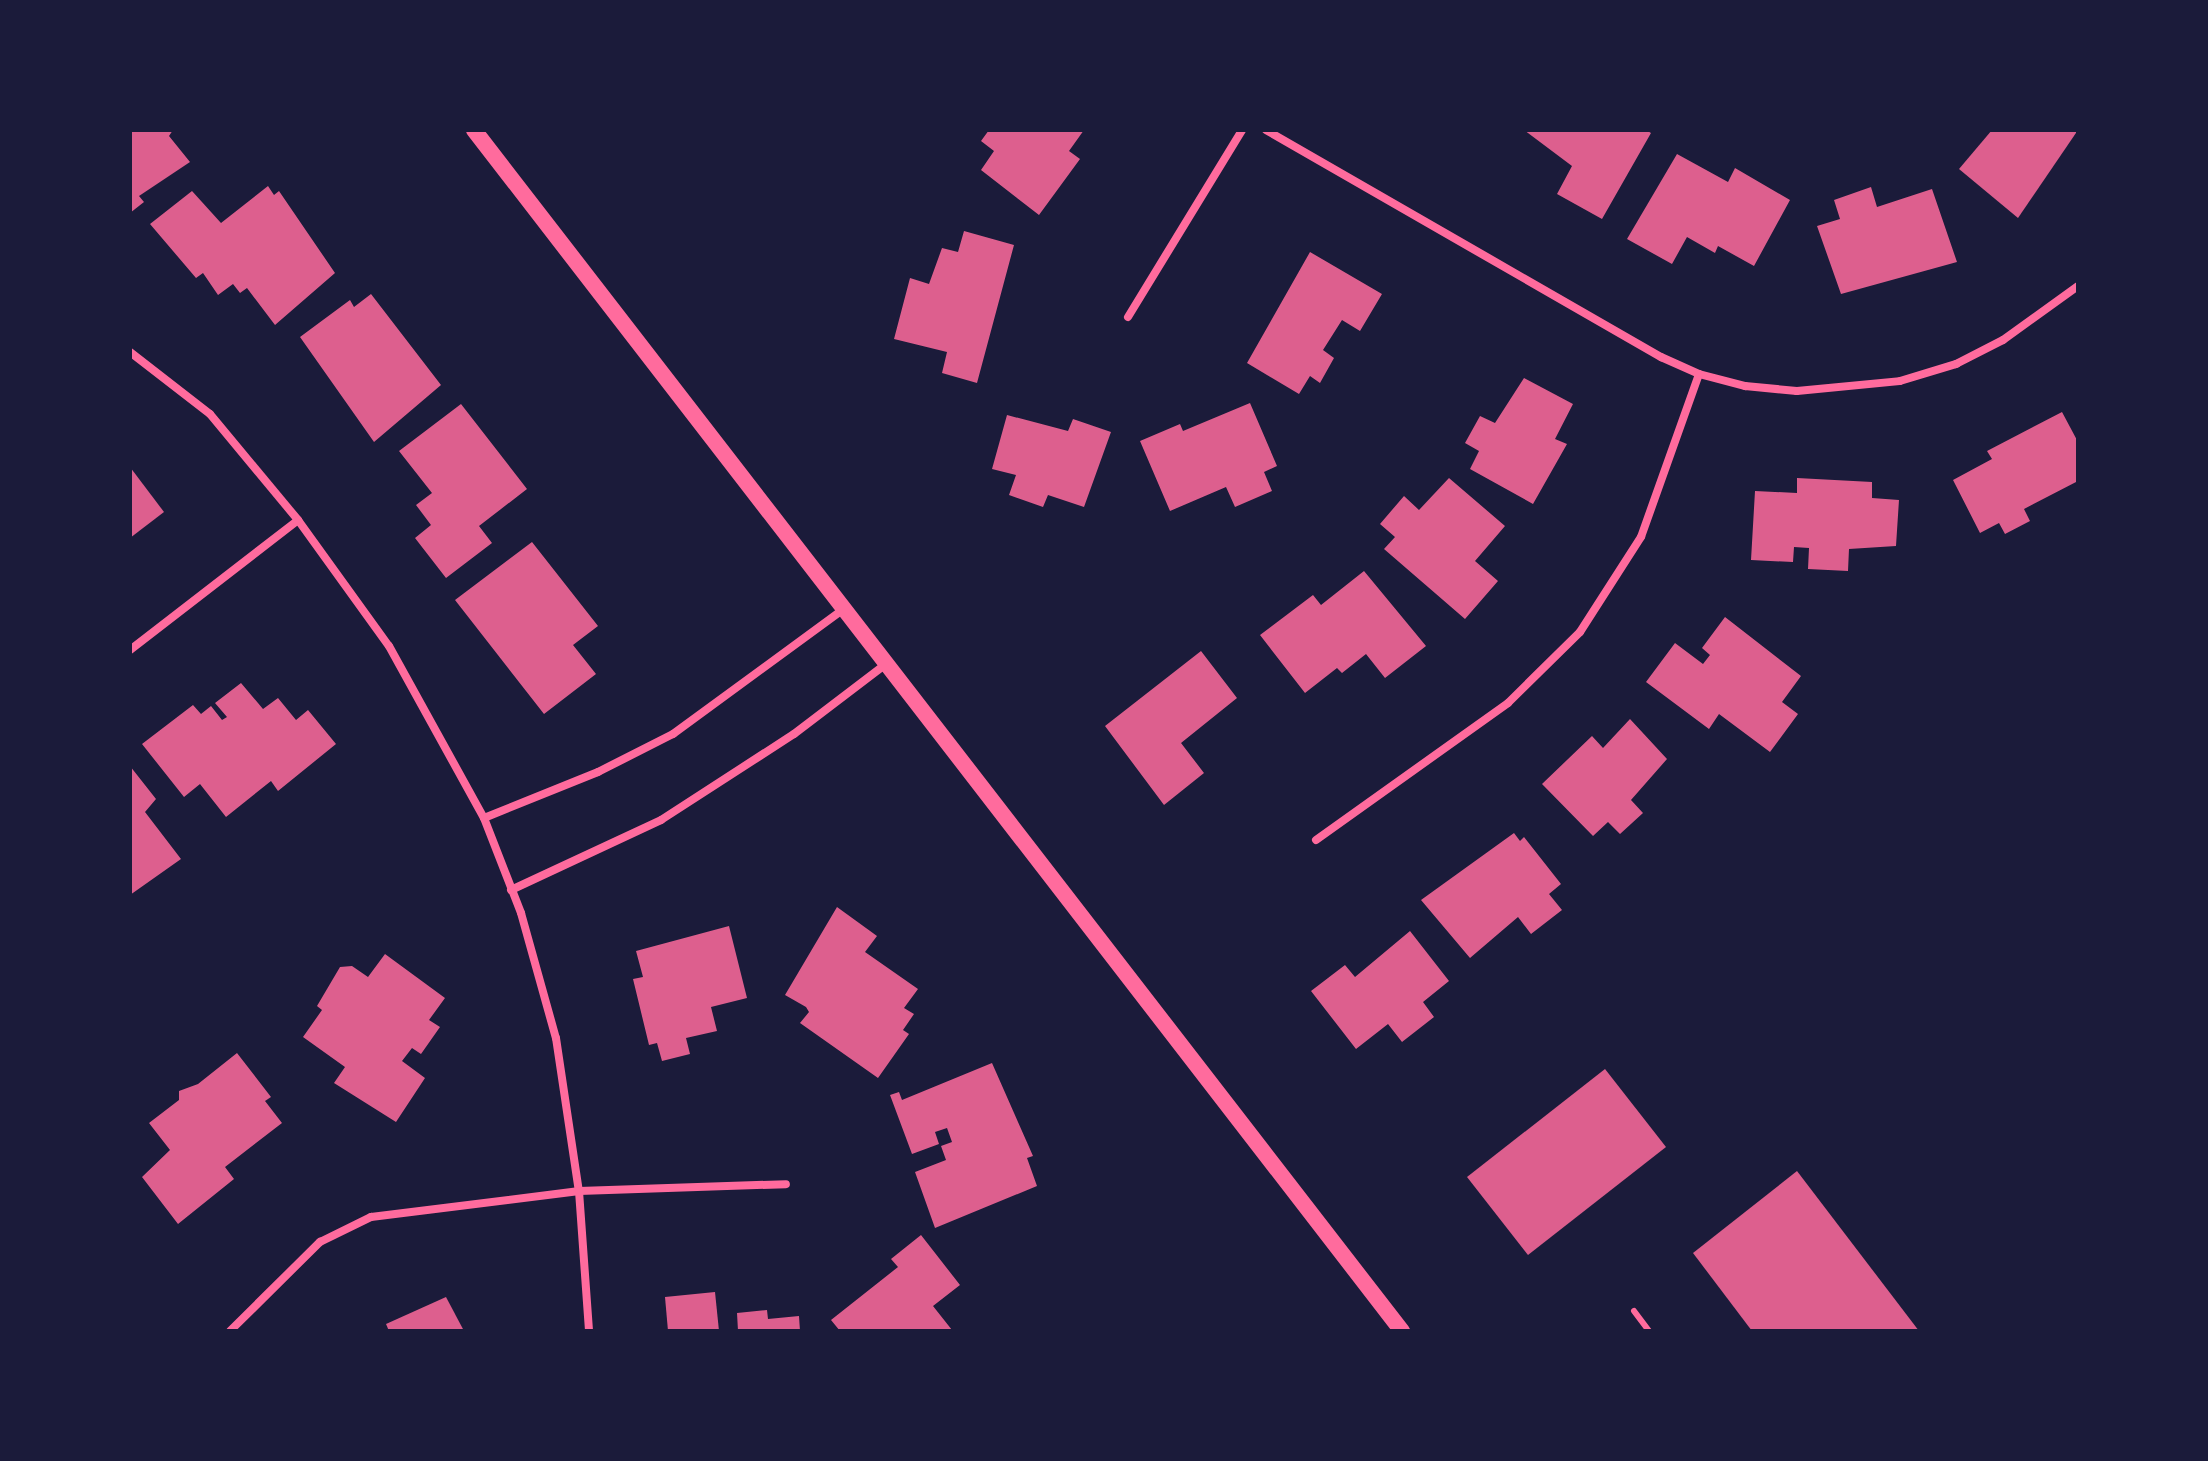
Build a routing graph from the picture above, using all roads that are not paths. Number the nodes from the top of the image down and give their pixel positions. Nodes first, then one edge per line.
1 (474, 130) edge
2 (1242, 130) edge
3 (1266, 130) edge
4 (2078, 286) edge
5 (1128, 317) dead end
6 (130, 352) edge
7 (1699, 374) junction
8 (298, 520) junction
9 (844, 609) junction
10 (130, 650) edge
11 (887, 664) junction
12 (484, 818) junction
13 (1316, 840) dead end
14 (511, 890) junction
15 (786, 1184) dead end
16 (579, 1191) junction
17 (1634, 1311) dead end
18 (230, 1331) edge
19 (589, 1331) edge
20 (1402, 1331) edge
21 (1649, 1331) edge

1 - 9 main road
2 - 5 street
3 - 7 street
4 - 7 street
6 - 8 street
7 - 13 street
8 - 10 street
8 - 12 street
9 - 11 main road
9 - 12 street
11 - 14 street
11 - 20 main road
12 - 14 street
14 - 16 street
15 - 16 street
16 - 18 street
16 - 19 street
17 - 21 lane

